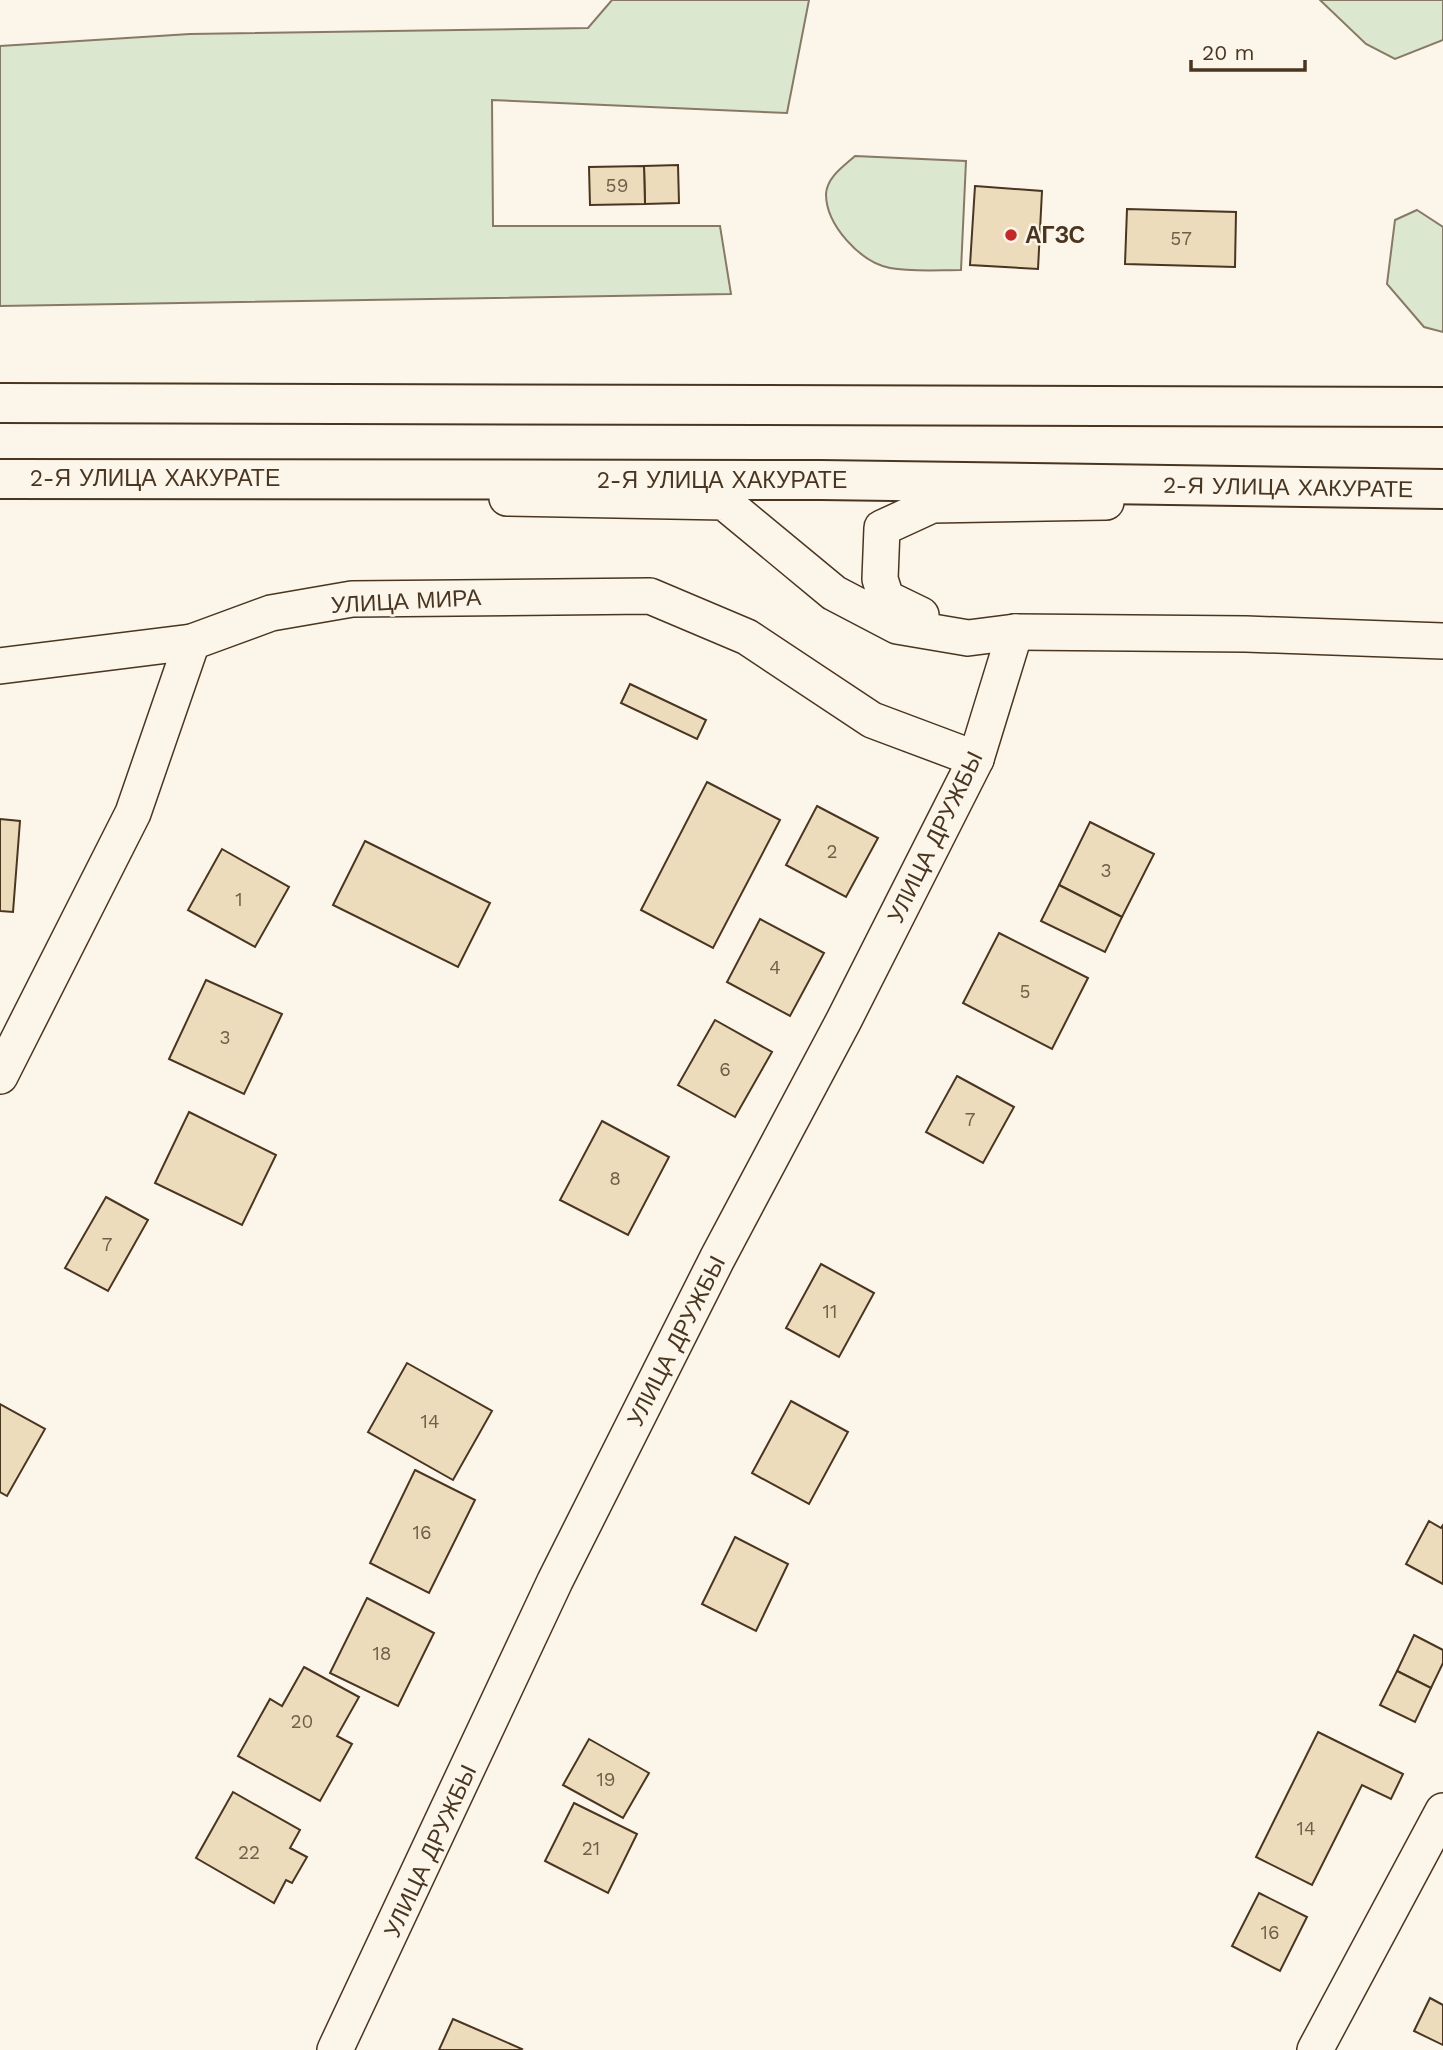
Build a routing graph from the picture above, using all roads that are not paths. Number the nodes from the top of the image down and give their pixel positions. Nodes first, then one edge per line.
1 (0, 403) edge
2 (1443, 407) edge
3 (0, 479) edge
4 (0, 488) edge
5 (1385, 489) junction
6 (1443, 489) edge
7 (1015, 632) junction
8 (968, 638) junction
9 (1443, 641) edge
10 (192, 642) junction
11 (0, 666) edge
12 (976, 760) junction
13 (0, 1076) edge
14 (1443, 1811) edge
15 (335, 2050) edge
16 (1315, 2050) edge

1 - 2 main road
3 - 5 main road, 2-Я УЛИЦА ХАКУРАТЕ
4 - 8 street
5 - 6 main road, 2-Я УЛИЦА ХАКУРАТЕ
5 - 8 street
7 - 8 street
7 - 9 street
7 - 12 street, УЛИЦА ДРУЖБЫ
10 - 11 street, УЛИЦА МИРА
10 - 12 street, УЛИЦА МИРА
10 - 13 street
12 - 15 street, УЛИЦА ДРУЖБЫ
14 - 16 street

